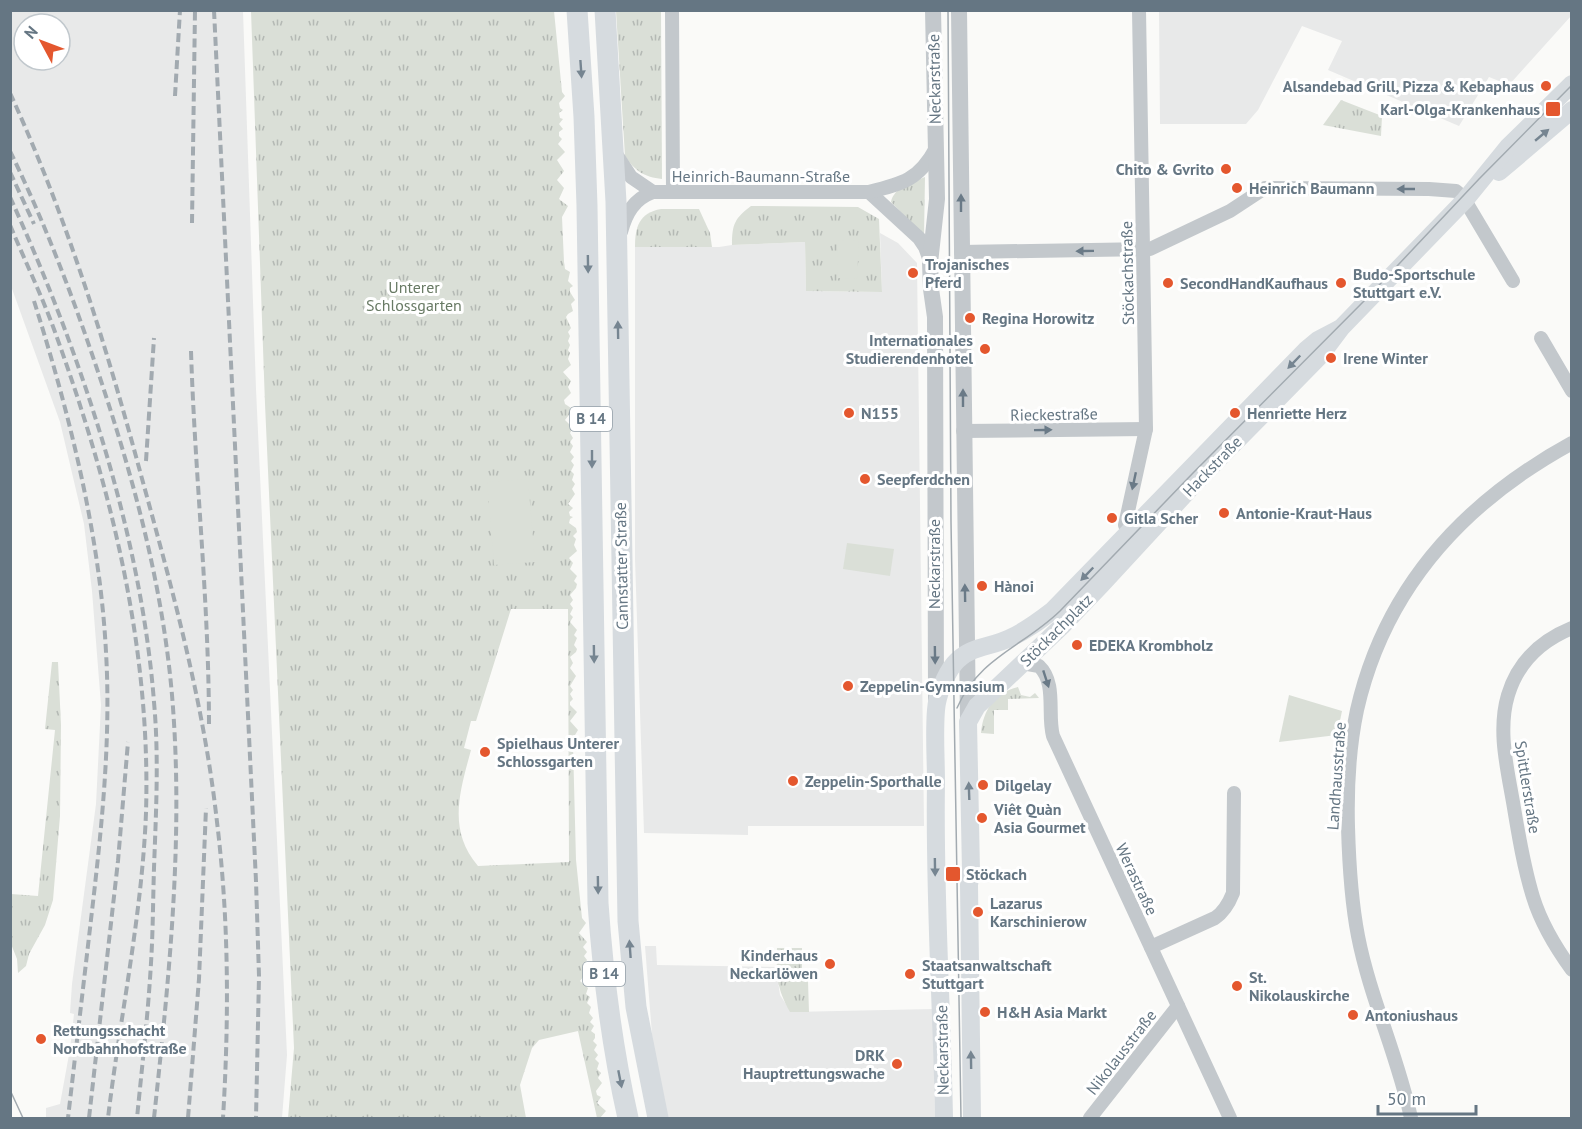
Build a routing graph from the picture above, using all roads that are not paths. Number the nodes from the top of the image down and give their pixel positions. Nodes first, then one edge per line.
1 (577, 10) edge
2 (605, 10) edge
3 (672, 10) edge
4 (933, 10) edge
5 (959, 10) edge
6 (1139, 10) edge
7 (1572, 84) edge
8 (1572, 110) edge
9 (936, 148) junction
10 (614, 150) junction
11 (653, 192) junction
12 (673, 192) junction
13 (869, 192) junction
14 (1464, 198) junction
15 (617, 246) junction
16 (1144, 250) junction
17 (961, 252) junction
18 (930, 263) junction
19 (1513, 282) dead end
20 (1541, 338) dead end
21 (1572, 391) edge
22 (1146, 429) junction
23 (963, 431) junction
24 (1572, 443) edge
25 (1136, 535) junction
26 (1572, 628) edge
27 (968, 651) junction
28 (1022, 663) junction
29 (936, 708) junction
30 (968, 722) junction
31 (1234, 793) dead end
32 (1151, 947) junction
33 (1572, 970) edge
34 (1178, 1006) junction
35 (628, 1119) edge
36 (658, 1119) edge
37 (944, 1119) edge
38 (972, 1119) edge
39 (1090, 1119) edge
40 (1230, 1119) edge
41 (1411, 1119) edge

1 -> 35 main road, Cannstatter Straße / B 14
2 - 10 main road, Cannstatter Straße / B 14
3 - 12 street
4 - 9 street, Neckarstraße
17 -> 5 street, Neckarstraße
6 - 16 street, Stöckachstraße
7 - 14 main road, Hackstraße
14 -> 8 main road, Hackstraße
9 - 13 street, Heinrich-Baumann-Straße
9 - 18 street, Neckarstraße
10 - 11 street, Heinrich-Baumann-Straße
10 - 15 main road, Cannstatter Straße / B 14
11 - 12 street, Heinrich-Baumann-Straße
11 - 15 street, Heinrich-Baumann-Straße
12 - 13 street, Heinrich-Baumann-Straße
13 - 18 street, Heinrich-Baumann-Straße
14 -> 16 street
14 - 19 street
14 - 25 main road, Hackstraße
36 -> 15 main road, Cannstatter Straße / B 14
16 -> 17 street
16 - 22 street, Stöckachstraße
23 -> 17 street, Neckarstraße
18 -> 29 street, Neckarstraße
20 - 21 street
23 -> 22 street, Rieckestraße
22 -> 25 street, Stöckachstraße
27 -> 23 street, Neckarstraße
24 - 41 street, Landhausstraße
25 -> 27 main road, Hackstraße
25 - 28 main road, Stöckachplatz
26 - 33 street, Spittlerstraße
27 - 29 main road
27 - 30 street, Neckarstraße
28 - 30 main road, Stöckachplatz
28 -> 32 street, Werastraße
29 -> 37 main road, Neckarstraße
38 -> 30 main road, Neckarstraße
31 - 32 street
32 - 34 street, Werastraße
34 - 39 street, Nikolausstraße
34 - 40 street, Werastraße

